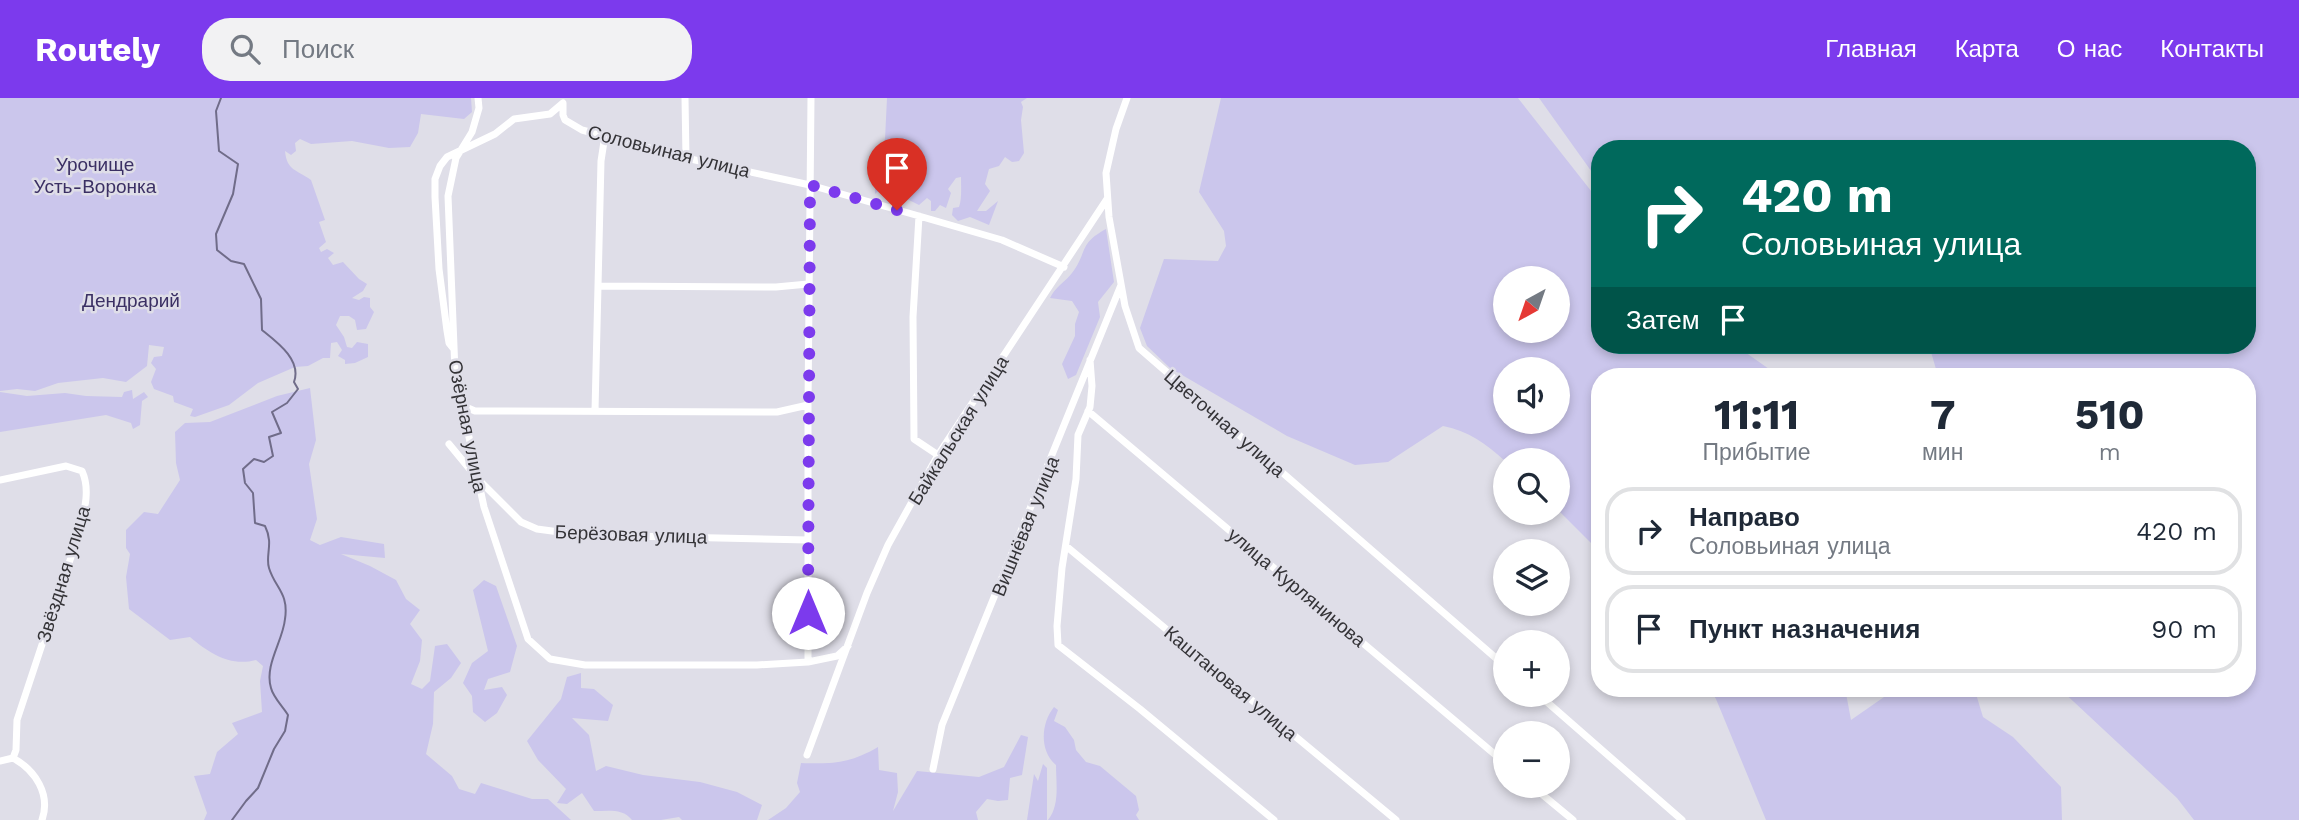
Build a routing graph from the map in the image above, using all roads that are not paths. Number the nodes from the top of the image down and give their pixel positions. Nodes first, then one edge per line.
1 (478, 98) edge
2 (685, 98) edge
3 (811, 98) edge
4 (1127, 98) edge
5 (563, 101) edge
6 (605, 135) junction
7 (461, 150) junction
8 (686, 158) junction
9 (810, 185) junction
10 (1108, 199) junction
11 (919, 216) junction
12 (1064, 267) junction
13 (808, 284) junction
14 (1121, 284) junction
15 (598, 286) junction
16 (454, 349) junction
17 (1090, 360) junction
18 (461, 405) junction
19 (808, 405) junction
20 (595, 411) junction
21 (1088, 411) junction
22 (449, 444) dead end
23 (938, 455) junction
24 (477, 478) junction
25 (0, 480) edge
26 (808, 540) junction
27 (1066, 546) junction
28 (848, 646) junction
29 (1493, 656) edge
30 (808, 662) junction
31 (1553, 707) edge
32 (1493, 753) edge
33 (807, 755) dead end
34 (13, 758) junction
35 (0, 761) edge
36 (933, 769) dead end
37 (1546, 798) edge
38 (42, 820) edge
39 (1274, 820) edge
40 (1396, 820) edge
41 (1573, 820) edge
42 (1682, 820) edge

1 - 7 street, Озёрная улица
2 - 8 street
3 - 9 street
4 - 10 street, Цветочная улица
5 - 6 street, Соловьиная улица
5 - 7 street, Соловьиная улица
6 - 8 street, Соловьиная улица
6 - 15 street
7 - 16 street, Озёрная улица
7 - 16 street, Соловьиная улица
8 - 9 street, Соловьиная улица
9 - 11 street, Соловьиная улица
9 - 13 street
10 - 12 street, Байкальская улица
10 - 14 street, Цветочная улица
11 - 12 street, Соловьиная улица
11 - 23 street
12 - 23 street, Байкальская улица
13 - 15 street
13 - 19 street
14 - 17 street, Вишнёвая улица
14 - 29 street, Цветочная улица
15 - 20 street
16 - 18 street, Озёрная улица
17 - 21 street
17 - 36 street, Вишнёвая улица
18 - 20 street
18 - 24 street, Озёрная улица
19 - 20 street
19 - 26 street
21 - 27 street
21 - 32 street, улица Курлянинова
22 - 24 street, Берёзовая улица
23 - 28 street, Байкальская улица
24 - 26 street, Берёзовая улица
24 - 30 street, Озёрная улица
25 - 34 street, Звёздная улица
26 - 30 street
27 - 39 street
27 - 40 street, Каштановая улица
28 - 30 street
28 - 33 street, Байкальская улица
31 - 42 street
34 - 35 street
34 - 38 street
37 - 41 street

